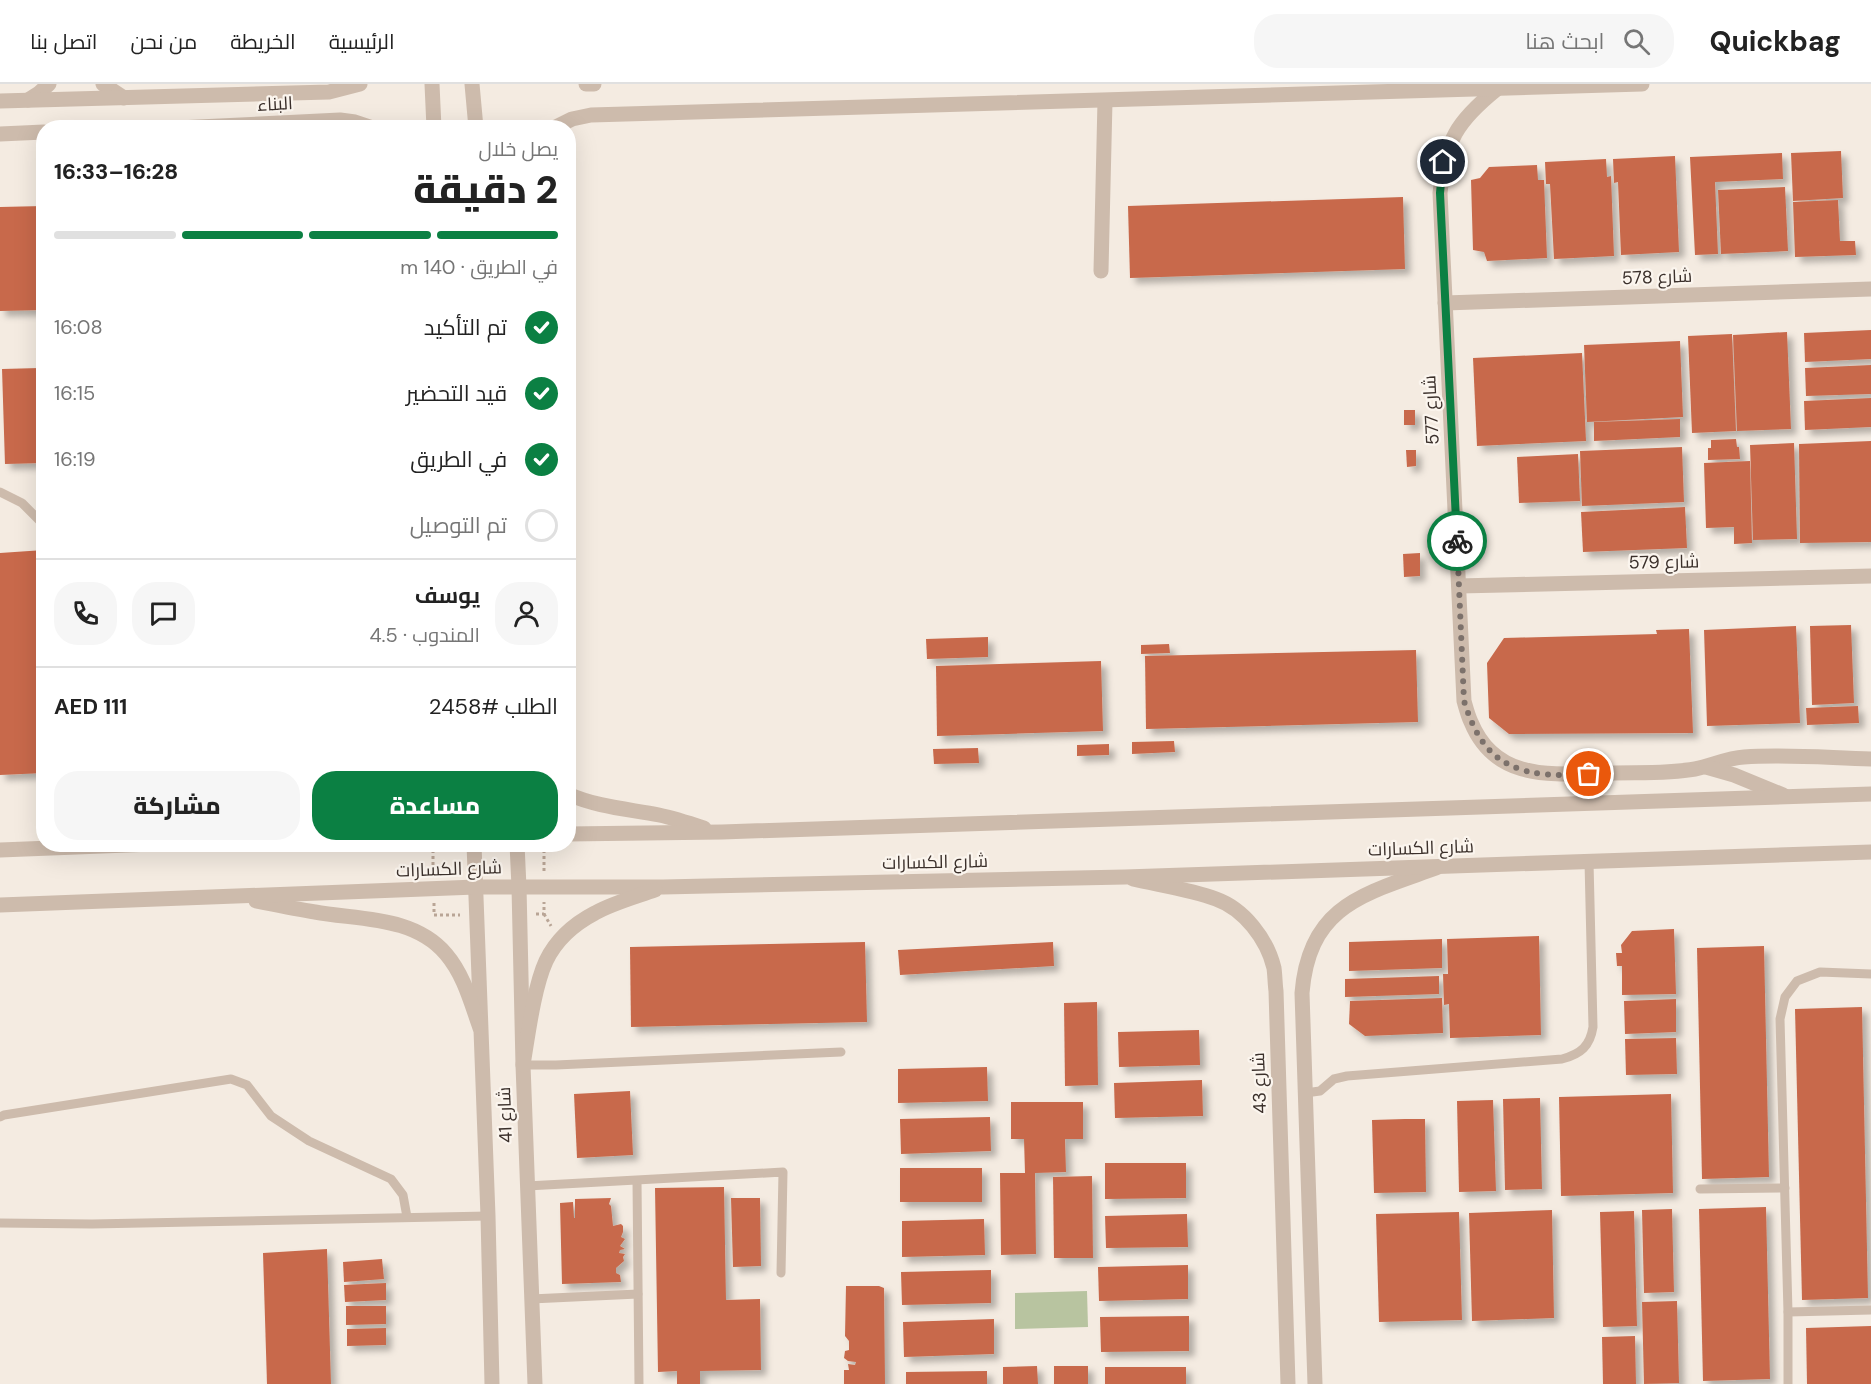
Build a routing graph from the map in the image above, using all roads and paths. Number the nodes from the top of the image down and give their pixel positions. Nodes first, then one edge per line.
1 (49, 84) edge
2 (103, 84) edge
3 (360, 84) edge
4 (432, 84) edge
5 (472, 84) edge
6 (586, 84) edge
7 (594, 84) edge
8 (1642, 84) edge
9 (1497, 89) junction
10 (124, 98) junction
11 (27, 100) junction
12 (1105, 100) junction
13 (0, 101) edge
14 (434, 120) edge
15 (475, 120) edge
16 (570, 120) edge
17 (36, 132) edge
18 (0, 134) edge
19 (1101, 271) dead end
20 (1871, 289) edge
21 (1445, 303) junction
22 (0, 492) edge
23 (36, 517) edge
24 (1871, 576) edge
25 (1459, 586) junction
26 (1871, 759) edge
27 (1706, 767) junction
28 (1871, 794) edge
29 (576, 797) edge
30 (1789, 797) junction
31 (722, 832) junction
32 (576, 834) edge
33 (36, 849) edge
34 (0, 850) edge
35 (474, 852) edge
36 (517, 852) edge
37 (1871, 852) edge
38 (1589, 862) junction
39 (1441, 867) junction
40 (1125, 877) junction
41 (476, 887) junction
42 (519, 887) junction
43 (663, 887) junction
44 (230, 896) junction
45 (0, 905) edge
46 (1871, 974) edge
47 (480, 1028) junction
48 (841, 1052) dead end
49 (522, 1065) junction
50 (1305, 1093) junction
51 (0, 1117) edge
52 (637, 1180) junction
53 (527, 1186) junction
54 (1785, 1188) junction
55 (1700, 1189) dead end
56 (488, 1216) junction
57 (407, 1217) junction
58 (0, 1223) edge
59 (781, 1273) dead end
60 (638, 1294) junction
61 (531, 1299) junction
62 (1871, 1310) edge
63 (1788, 1312) junction
64 (490, 1383) edge
65 (535, 1384) edge
66 (639, 1384) edge
67 (1288, 1384) edge
68 (1315, 1384) edge
69 (1788, 1384) edge

1 - 11 street
2 - 10 street
3 - 10 street, البناء
4 - 14 street
5 - 15 street
6 - 7 street
8 - 9 street
9 - 12 street
9 - 21 street, شارع 577
10 - 11 street, البناء
11 - 13 street, البناء
12 - 16 street
12 - 19 street
17 - 18 street
20 - 21 street, شارع 578
21 - 25 street, شارع 577
22 - 23 lane
24 - 25 street, شارع 579
25 - 27 street, شارع 577
26 - 27 street
27 - 30 street
28 - 30 street, شارع الكسارات
29 - 31 street
30 - 31 street, شارع الكسارات
31 - 32 street, شارع الكسارات
33 - 34 street
35 - 41 street, شارع 41
36 - 42 street, شارع 41
37 - 38 street, شارع الكسارات
38 - 39 street, شارع الكسارات
38 - 50 lane
39 - 40 street, شارع الكسارات
39 - 50 street
40 - 43 street, شارع الكسارات
40 - 67 street, شارع 43
41 - 42 street, شارع الكسارات
41 - 44 street, شارع الكسارات
41 - 47 street, شارع 41
42 - 43 street, شارع الكسارات
42 - 49 street, شارع 41
43 - 49 street
44 - 45 street, شارع الكسارات
44 - 47 street
46 - 54 lane
47 - 56 street, شارع 41
48 - 49 lane
49 - 53 street, شارع 41
50 - 68 street
51 - 57 lane
52 - 53 lane
52 - 59 lane
52 - 60 lane
53 - 61 street, شارع 41
54 - 55 lane
54 - 63 lane
56 - 57 lane
56 - 64 street, شارع 41
57 - 58 lane
60 - 61 lane
60 - 66 lane
61 - 65 street, شارع 41
62 - 63 lane
63 - 69 lane

